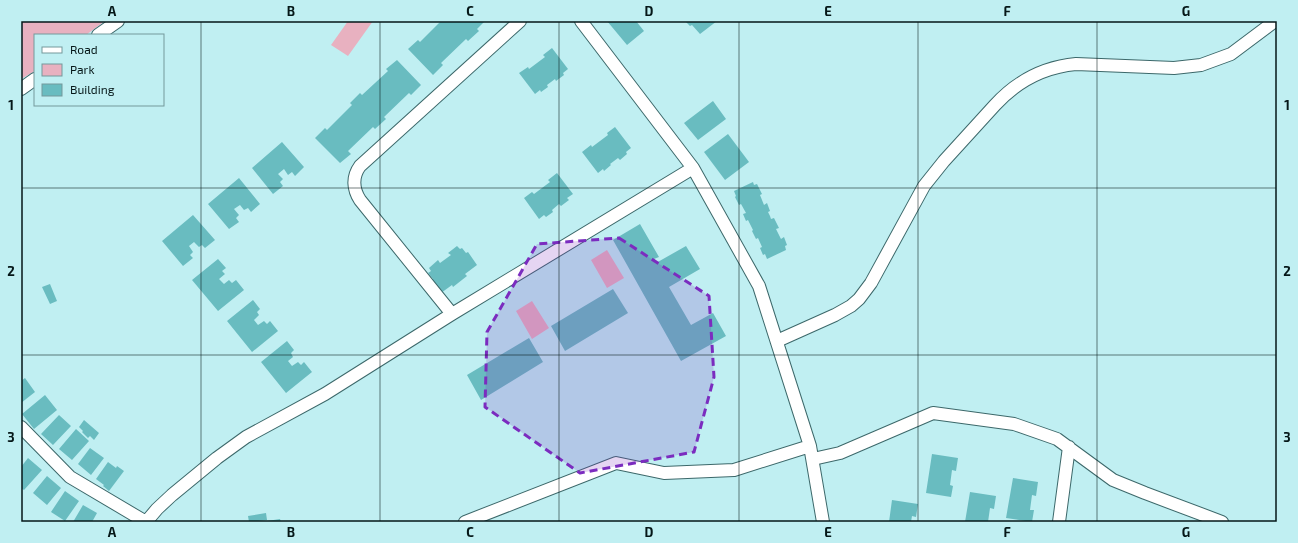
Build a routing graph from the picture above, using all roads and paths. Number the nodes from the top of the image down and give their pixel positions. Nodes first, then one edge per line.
1 (118, 21) edge
2 (520, 21) edge
3 (581, 21) edge
4 (1275, 21) edge
5 (99, 34) edge
6 (34, 80) edge
7 (21, 89) edge
8 (693, 168) junction
9 (452, 314) junction
10 (777, 341) junction
11 (21, 427) edge
12 (810, 446) junction
13 (1069, 447) junction
14 (812, 459) junction
15 (146, 522) edge
16 (465, 522) edge
17 (823, 522) edge
18 (1059, 522) edge
19 (1222, 522) edge

1 - 5 street
2 - 9 street
3 - 8 street
4 - 10 street
6 - 7 street
8 - 9 street
8 - 10 street
9 - 15 street
10 - 12 street
11 - 15 street
12 - 14 street
12 - 16 street
13 - 14 street
13 - 18 street
13 - 19 street
14 - 17 street

